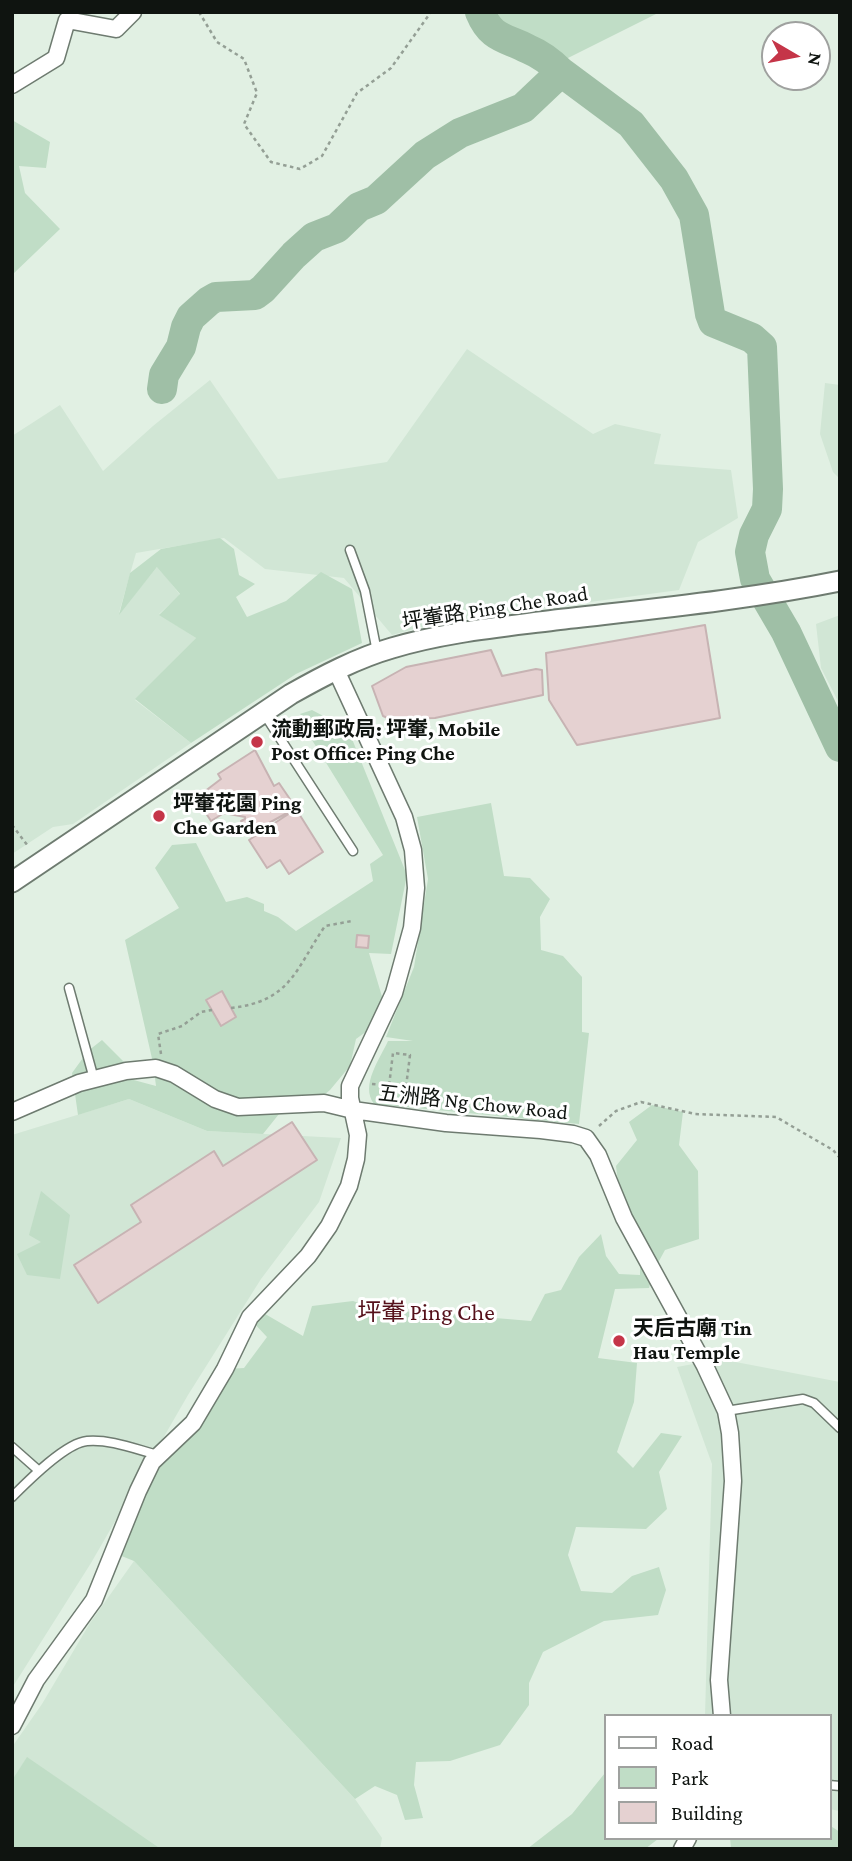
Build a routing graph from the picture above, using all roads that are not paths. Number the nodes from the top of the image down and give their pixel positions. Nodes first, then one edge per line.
1 (133, 12) edge
2 (12, 85) edge
3 (350, 550) dead end
4 (840, 581) edge
5 (378, 653) junction
6 (336, 670) junction
7 (263, 712) junction
8 (353, 851) dead end
9 (12, 882) edge
10 (69, 988) dead end
11 (94, 1079) junction
12 (353, 1110) junction
13 (12, 1112) edge
14 (726, 1411) junction
15 (840, 1428) edge
16 (12, 1447) edge
17 (158, 1455) junction
18 (38, 1470) junction
19 (12, 1497) edge
20 (722, 1714) edge
21 (12, 1726) edge

1 - 2 street
3 - 5 lane
4 - 5 street, 坪輋路 Ping Che Road
5 - 6 street, 坪輋路 Ping Che Road
6 - 7 street, 坪輋路 Ping Che Road
6 - 12 street
7 - 8 lane
7 - 9 street, 坪輋路 Ping Che Road
10 - 11 lane
11 - 12 street, 五洲路 Ng Chow Road
11 - 13 street, 五洲路 Ng Chow Road
12 - 14 street, 五洲路 Ng Chow Road
12 - 17 street
14 - 15 lane
14 - 20 street, 五洲路 Ng Chow Road
16 - 18 lane
17 - 18 lane
17 - 21 street
18 - 19 lane

